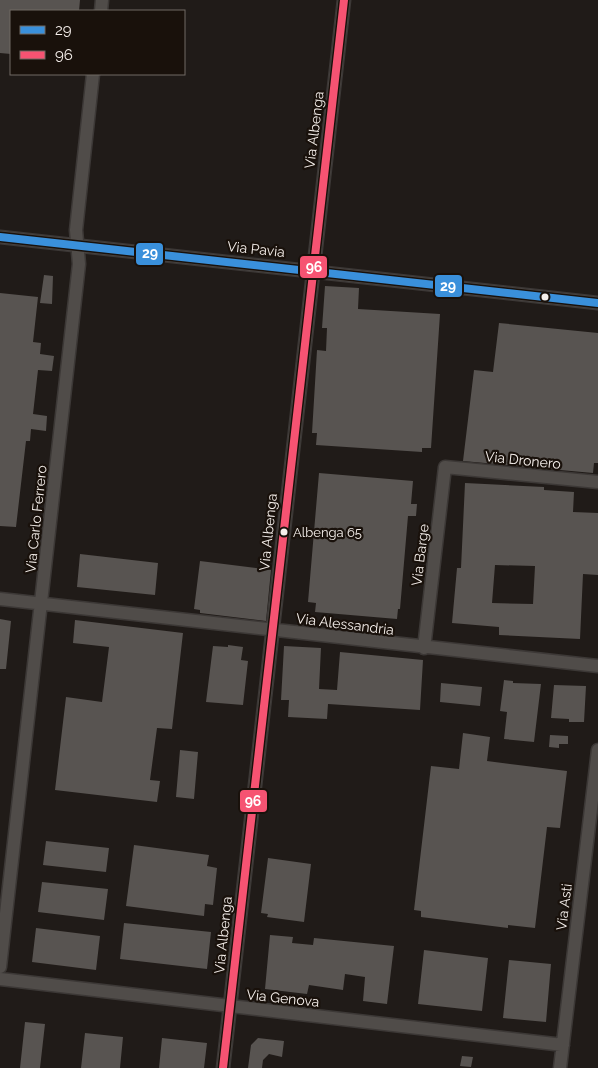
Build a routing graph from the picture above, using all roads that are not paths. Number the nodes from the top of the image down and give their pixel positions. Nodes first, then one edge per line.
1 (344, 0) edge
2 (94, 75) edge
3 (0, 237) edge
4 (77, 244) junction
5 (313, 271) junction
6 (598, 303) edge
7 (445, 467) joint
8 (598, 482) edge
9 (0, 598) edge
10 (42, 604) junction
11 (272, 630) junction
12 (424, 648) junction
13 (598, 666) edge
14 (598, 750) edge
15 (0, 967) edge
16 (0, 979) edge
17 (230, 1007) junction
18 (563, 1045) junction
19 (223, 1068) edge
20 (560, 1068) edge

1 - 5 street, Via Albenga
2 - 4 street, Via Carlo Ferrero
3 - 4 street, Via Pavia
4 - 5 street, Via Pavia
4 - 10 street, Via Carlo Ferrero
5 - 6 street, Via Pavia
5 - 11 street, Via Albenga
7 - 8 street, Via Dronero
7 - 12 street, Via Barge
9 - 10 street, Via Alessandria
10 - 11 street, Via Alessandria
10 - 15 street, Via Carlo Ferrero
11 - 12 street, Via Alessandria
11 - 17 street, Via Albenga
12 - 13 street, Via Alessandria
14 - 18 street, Via Asti
16 - 17 street, Via Genova
17 - 18 street, Via Genova
17 - 19 street, Via Albenga
18 - 20 street, Via Asti

